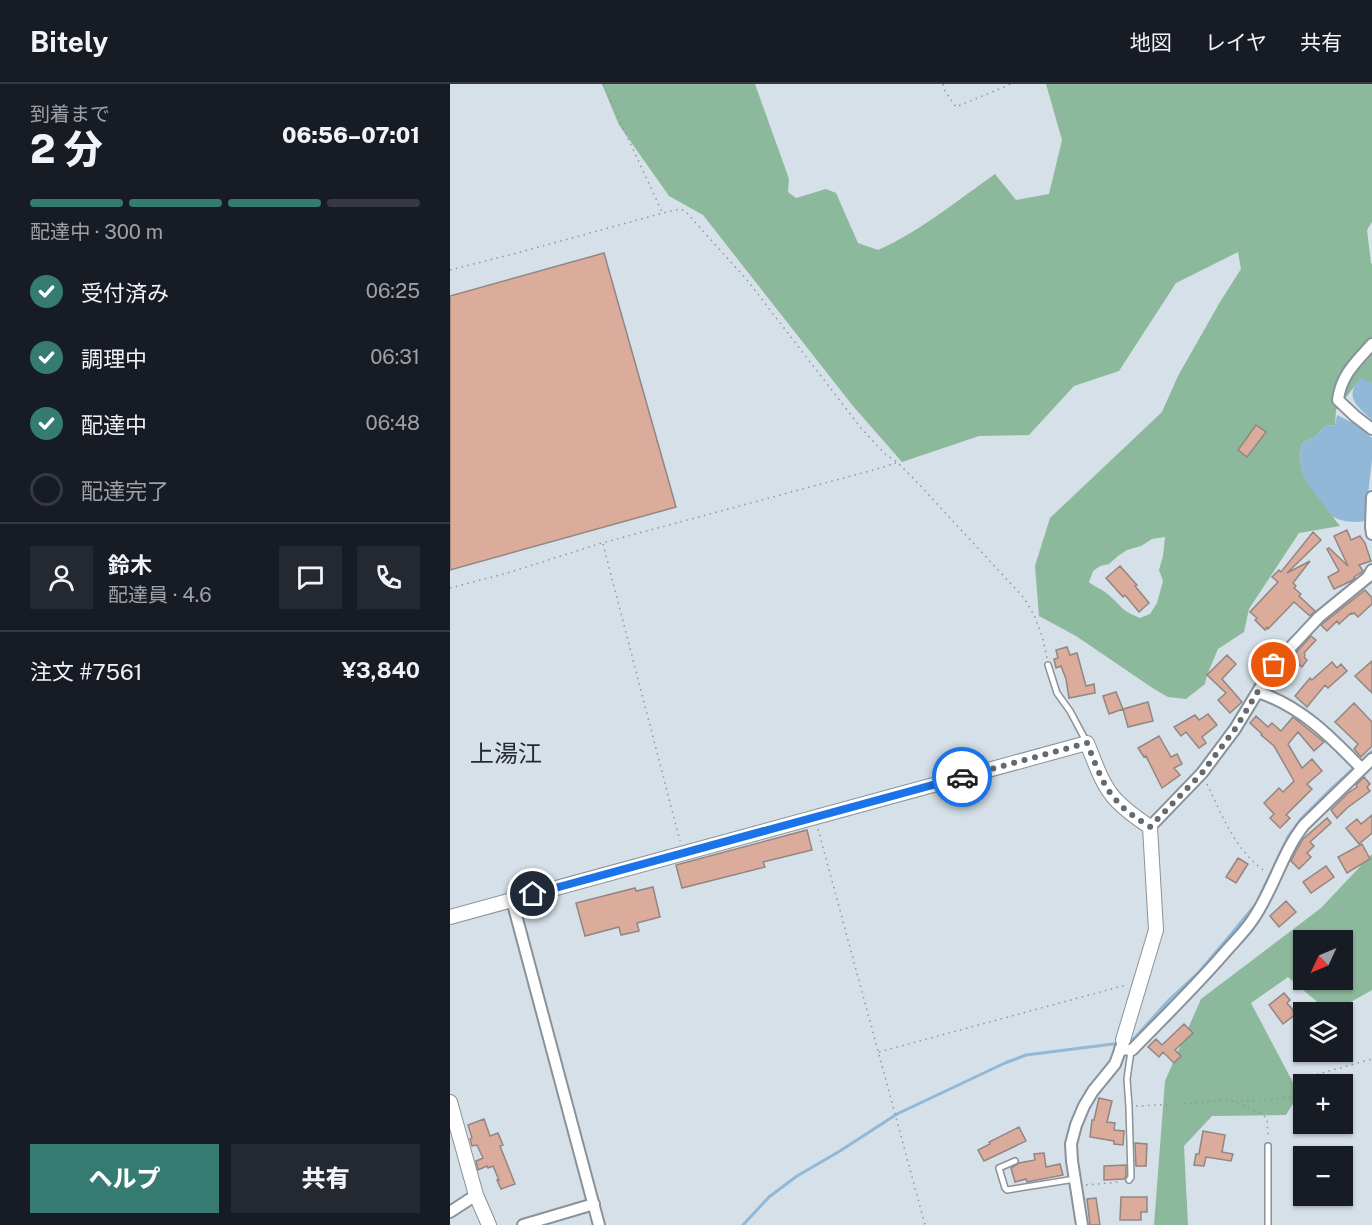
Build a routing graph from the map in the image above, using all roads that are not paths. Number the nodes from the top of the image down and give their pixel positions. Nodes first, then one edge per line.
1 (1372, 344) edge
2 (1372, 429) edge
3 (1372, 497) edge
4 (1372, 534) edge
5 (1372, 570) edge
6 (1048, 665) road end
7 (1258, 692) junction
8 (1087, 743) junction
9 (1372, 759) edge
10 (1359, 766) junction
11 (1150, 827) junction
12 (512, 900) junction
13 (450, 917) edge
14 (1124, 1046) junction
15 (450, 1102) edge
16 (1268, 1146) road end
17 (1016, 1161) dead end
18 (1128, 1180) road end
19 (1075, 1182) junction
20 (476, 1195) junction
21 (594, 1204) junction
22 (450, 1212) edge
23 (489, 1225) edge
24 (523, 1225) edge
25 (599, 1225) edge
26 (1082, 1225) edge
27 (1268, 1225) edge

1 - 2 street
3 - 4 street
5 - 7 street
6 - 8 lane
7 - 10 street
7 - 11 street
8 - 11 street
8 - 12 street
9 - 10 street
10 - 14 street
11 - 14 street
12 - 13 street
12 - 21 street
14 - 18 lane
14 - 19 street
15 - 20 street
16 - 27 lane
17 - 19 lane
19 - 26 street
20 - 22 street
20 - 23 street
21 - 24 street
21 - 25 street

